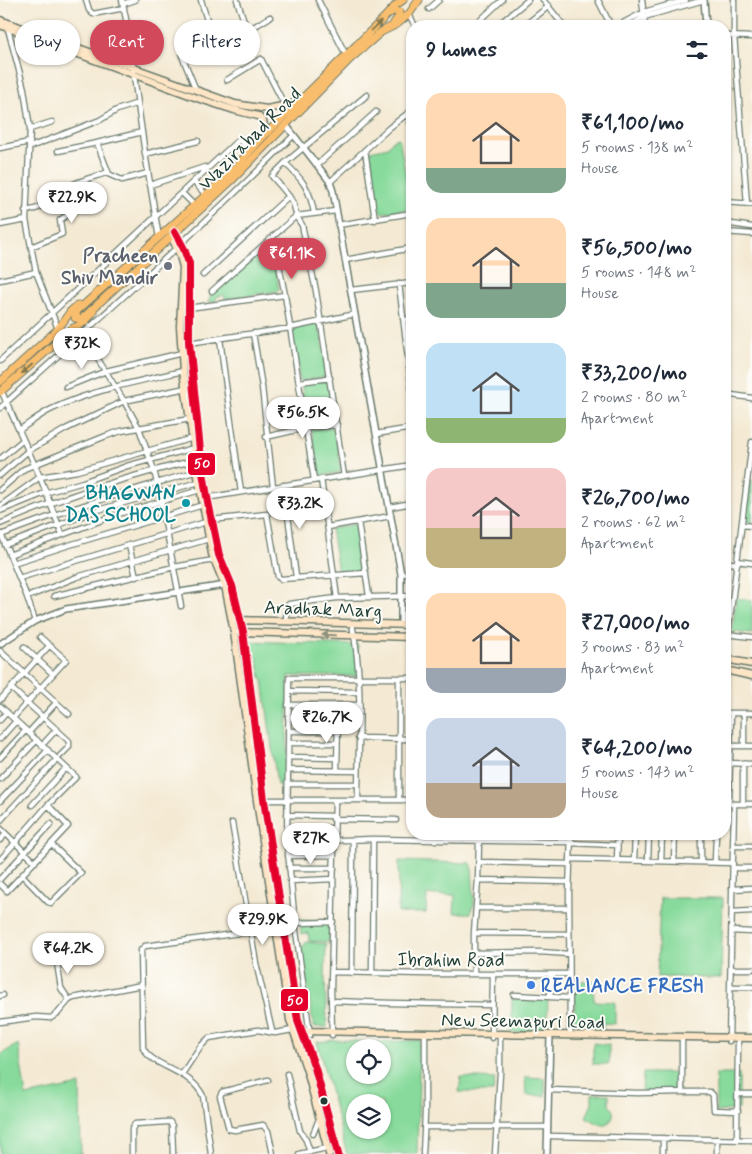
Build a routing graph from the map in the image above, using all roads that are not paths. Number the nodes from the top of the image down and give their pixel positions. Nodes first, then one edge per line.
1 (86, 0) edge
2 (135, 0) edge
3 (201, 0) edge
4 (237, 0) edge
5 (318, 0) edge
6 (403, 0) edge
7 (419, 0) edge
8 (439, 0) edge
9 (502, 0) edge
10 (528, 0) edge
11 (543, 0) edge
12 (598, 0) edge
13 (642, 0) edge
14 (686, 0) edge
15 (704, 0) edge
16 (734, 0) edge
17 (668, 3) edge
18 (123, 4) edge
19 (549, 6) junction
20 (429, 9) dead end
21 (388, 14) junction
22 (409, 14) junction
23 (644, 14) junction
24 (270, 17) dead end
25 (0, 20) edge
26 (208, 20) edge
27 (244, 20) edge
28 (412, 20) edge
29 (480, 20) edge
30 (506, 20) edge
31 (532, 20) edge
32 (558, 20) edge
33 (608, 20) edge
34 (630, 20) edge
35 (637, 20) edge
36 (644, 20) edge
37 (706, 20) edge
38 (260, 23) edge
39 (0, 25) edge
40 (9, 26) junction
41 (390, 27) junction
42 (734, 36) junction
43 (752, 37) edge
44 (346, 55) junction
45 (186, 65) edge
46 (134, 72) junction
47 (227, 80) dead end
48 (197, 92) junction
49 (367, 95) dead end
50 (138, 103) junction
51 (297, 103) junction
52 (285, 106) junction
53 (376, 112) dead end
54 (406, 115) edge
55 (52, 122) dead end
56 (286, 124) junction
57 (30, 129) junction
58 (142, 132) junction
59 (294, 136) junction
60 (263, 137) junction
61 (198, 141) dead end
62 (97, 143) junction
63 (30, 145) junction
64 (0, 148) edge
65 (303, 148) junction
66 (58, 150) dead end
67 (365, 150) junction
68 (249, 151) junction
69 (145, 154) junction
70 (285, 163) junction
71 (317, 165) junction
72 (205, 167) dead end
73 (148, 173) junction
74 (109, 174) junction
75 (85, 181) junction
76 (194, 182) junction
77 (330, 182) junction
78 (150, 185) junction
79 (182, 192) junction
80 (206, 195) junction
81 (289, 196) junction
82 (731, 202) edge
83 (749, 204) edge
84 (194, 205) junction
85 (25, 211) junction
86 (336, 211) junction
87 (314, 213) junction
88 (406, 214) edge
89 (155, 216) junction
90 (296, 216) junction
91 (26, 220) junction
92 (375, 220) junction
93 (338, 225) junction
94 (731, 225) edge
95 (0, 226) edge
96 (752, 227) edge
97 (731, 232) edge
98 (173, 234) junction
99 (752, 234) edge
100 (273, 236) junction
101 (159, 238) junction
102 (31, 247) junction
103 (179, 247) junction
104 (406, 249) edge
105 (345, 260) junction
106 (36, 272) junction
107 (203, 275) dead end
108 (0, 280) edge
109 (406, 283) edge
110 (398, 284) junction
111 (350, 290) junction
112 (212, 291) dead end
113 (285, 295) junction
114 (98, 298) junction
115 (188, 308) junction
116 (52, 312) junction
117 (355, 314) junction
118 (404, 320) joint
119 (320, 321) junction
120 (290, 328) junction
121 (58, 329) junction
122 (80, 330) junction
123 (406, 331) edge
124 (253, 333) junction
125 (220, 338) junction
126 (185, 343) junction
127 (182, 353) junction
128 (0, 361) edge
129 (106, 371) junction
130 (183, 371) junction
131 (330, 378) junction
132 (0, 382) edge
133 (299, 382) junction
134 (66, 387) dead end
135 (116, 387) junction
136 (186, 388) junction
137 (0, 391) edge
138 (731, 395) edge
139 (752, 398) edge
140 (124, 401) junction
141 (7, 402) junction
142 (0, 408) edge
143 (190, 419) junction
144 (337, 425) junction
145 (139, 428) junction
146 (305, 428) junction
147 (406, 429) edge
148 (19, 430) junction
149 (376, 434) junction
150 (266, 436) junction
151 (193, 438) junction
152 (23, 440) junction
153 (752, 442) edge
154 (194, 448) junction
155 (28, 451) junction
156 (147, 451) junction
157 (0, 459) edge
158 (150, 460) junction
159 (196, 460) junction
160 (34, 466) junction
161 (406, 466) edge
162 (383, 469) junction
163 (154, 470) junction
164 (197, 471) junction
165 (0, 475) edge
166 (344, 476) junction
167 (750, 477) edge
168 (40, 478) junction
169 (321, 479) junction
170 (314, 480) junction
171 (199, 482) junction
172 (156, 484) junction
173 (284, 485) junction
174 (273, 487) junction
175 (0, 490) edge
176 (200, 490) junction
177 (159, 492) junction
178 (241, 492) junction
179 (45, 493) junction
180 (204, 498) junction
181 (161, 501) junction
182 (50, 504) junction
183 (406, 504) edge
184 (203, 505) junction
185 (0, 506) edge
186 (390, 508) junction
187 (0, 511) edge
188 (54, 514) junction
189 (391, 516) junction
190 (164, 518) junction
191 (209, 521) junction
192 (358, 522) junction
193 (0, 524) edge
194 (58, 524) junction
195 (742, 525) junction
196 (752, 526) edge
197 (328, 527) junction
198 (0, 534) edge
199 (62, 534) junction
200 (167, 534) junction
201 (209, 539) junction
202 (5, 545) junction
203 (129, 545) junction
204 (170, 549) junction
205 (9, 555) junction
206 (133, 560) junction
207 (214, 560) junction
208 (731, 562) edge
209 (737, 562) junction
210 (752, 563) edge
211 (13, 564) junction
212 (174, 567) junction
213 (366, 573) junction
214 (334, 574) junction
215 (401, 574) junction
216 (406, 574) edge
217 (136, 577) junction
218 (296, 577) junction
219 (19, 578) junction
220 (228, 585) junction
221 (178, 593) junction
222 (54, 596) dead end
223 (369, 596) junction
224 (402, 596) junction
225 (406, 596) edge
226 (27, 597) junction
227 (337, 598) junction
228 (731, 605) edge
229 (181, 606) dead end
230 (232, 620) junction
231 (240, 620) junction
232 (35, 621) junction
233 (286, 622) junction
234 (352, 624) junction
235 (401, 625) junction
236 (406, 625) edge
237 (234, 632) junction
238 (242, 632) junction
239 (731, 634) edge
240 (355, 635) junction
241 (40, 636) dead end
242 (406, 637) edge
243 (752, 637) edge
244 (0, 644) edge
245 (50, 646) junction
246 (24, 647) dead end
247 (0, 651) edge
248 (37, 660) junction
249 (731, 660) edge
250 (752, 664) edge
251 (731, 671) edge
252 (24, 674) junction
253 (53, 674) junction
254 (752, 676) edge
255 (358, 677) junction
256 (399, 678) junction
257 (406, 678) edge
258 (12, 688) junction
259 (40, 688) junction
260 (289, 691) junction
261 (358, 692) junction
262 (0, 700) edge
263 (27, 702) junction
264 (56, 703) junction
265 (288, 705) junction
266 (358, 705) junction
267 (0, 706) edge
268 (7, 712) junction
269 (731, 713) edge
270 (744, 713) junction
271 (752, 713) edge
272 (69, 714) dead end
273 (43, 717) junction
274 (288, 717) junction
275 (338, 718) junction
276 (358, 718) junction
277 (0, 720) edge
278 (15, 720) junction
279 (57, 729) junction
280 (29, 730) junction
281 (288, 731) junction
282 (337, 731) junction
283 (358, 738) junction
284 (399, 738) junction
285 (0, 739) edge
286 (406, 739) edge
287 (37, 740) junction
288 (46, 742) dead end
289 (288, 743) junction
290 (337, 743) junction
291 (731, 746) edge
292 (744, 746) junction
293 (752, 746) edge
294 (48, 750) junction
295 (288, 757) junction
296 (0, 758) edge
297 (59, 758) junction
298 (337, 758) junction
299 (731, 763) edge
300 (743, 764) junction
301 (752, 764) edge
302 (66, 768) junction
303 (288, 770) junction
304 (337, 771) junction
305 (358, 772) junction
306 (0, 779) edge
307 (288, 784) junction
308 (358, 784) junction
309 (288, 800) junction
310 (335, 800) junction
311 (358, 800) junction
312 (399, 800) junction
313 (406, 800) edge
314 (260, 801) junction
315 (0, 802) edge
316 (731, 804) edge
317 (743, 804) junction
318 (752, 804) edge
319 (32, 805) dead end
320 (48, 806) junction
321 (287, 815) junction
322 (333, 817) junction
323 (396, 820) dead end
324 (0, 821) edge
325 (232, 823) dead end
326 (52, 824) dead end
327 (731, 825) edge
328 (0, 828) edge
329 (334, 828) junction
330 (288, 829) junction
331 (6, 834) junction
332 (373, 839) junction
333 (0, 840) edge
334 (353, 840) junction
335 (406, 840) edge
336 (408, 840) edge
337 (570, 840) edge
338 (617, 840) edge
339 (635, 840) edge
340 (649, 840) edge
341 (662, 840) edge
342 (675, 840) edge
343 (701, 840) edge
344 (716, 840) edge
345 (333, 841) junction
346 (287, 842) junction
347 (479, 842) junction
348 (16, 843) junction
349 (570, 843) junction
350 (51, 844) junction
351 (617, 845) junction
352 (733, 846) junction
353 (752, 846) edge
354 (25, 852) junction
355 (334, 855) junction
356 (288, 856) junction
357 (0, 860) edge
358 (617, 860) junction
359 (634, 860) junction
360 (569, 861) junction
361 (648, 861) junction
362 (661, 861) junction
363 (34, 862) junction
364 (479, 862) junction
365 (674, 862) junction
366 (701, 862) junction
367 (715, 862) junction
368 (733, 865) junction
369 (288, 868) junction
370 (334, 868) junction
371 (752, 868) edge
372 (22, 875) junction
373 (0, 879) edge
374 (333, 879) junction
375 (478, 880) junction
376 (290, 881) junction
377 (569, 882) junction
378 (0, 884) edge
379 (752, 888) edge
380 (732, 889) junction
381 (476, 908) junction
382 (569, 908) junction
383 (752, 911) edge
384 (732, 912) junction
385 (333, 922) junction
386 (295, 923) junction
387 (276, 928) junction
388 (250, 931) junction
389 (732, 931) junction
390 (752, 932) edge
391 (474, 934) junction
392 (569, 934) junction
393 (474, 953) junction
394 (569, 954) junction
395 (56, 956) dead end
396 (731, 969) junction
397 (752, 969) edge
398 (332, 972) junction
399 (352, 973) junction
400 (372, 973) junction
401 (474, 974) junction
402 (493, 974) junction
403 (550, 974) junction
404 (569, 974) junction
405 (142, 985) junction
406 (730, 987) junction
407 (752, 987) edge
408 (514, 995) dead end
409 (550, 997) junction
410 (569, 998) junction
411 (69, 1000) junction
412 (332, 1001) junction
413 (492, 1004) junction
414 (0, 1022) edge
415 (272, 1031) junction
416 (293, 1032) junction
417 (306, 1033) junction
418 (332, 1034) junction
419 (425, 1035) junction
420 (492, 1036) junction
421 (570, 1036) junction
422 (550, 1037) junction
423 (500, 1038) junction
424 (682, 1040) junction
425 (729, 1040) junction
426 (752, 1040) edge
427 (738, 1041) junction
428 (182, 1074) junction
429 (287, 1074) dead end
430 (268, 1080) dead end
431 (549, 1090) junction
432 (682, 1092) junction
433 (738, 1094) junction
434 (752, 1094) edge
435 (738, 1111) junction
436 (320, 1118) junction
437 (496, 1126) junction
438 (424, 1127) junction
439 (548, 1127) junction
440 (313, 1134) dead end
441 (548, 1136) junction
442 (663, 1138) junction
443 (717, 1139) junction
444 (737, 1140) junction
445 (752, 1140) edge
446 (328, 1151) edge
447 (310, 1152) junction
448 (132, 1154) edge
449 (173, 1154) edge
450 (211, 1154) edge
451 (273, 1154) edge
452 (299, 1154) edge
453 (338, 1154) edge
454 (422, 1154) edge
455 (495, 1154) edge
456 (547, 1154) edge
457 (663, 1154) edge
458 (717, 1154) edge

1 - 18 street
2 - 18 street
3 - 26 street
4 - 27 street
5 - 44 street
6 - 21 highway, Wazirabad Road
7 - 22 highway, Wazirabad Road
8 - 20 street
9 - 29 street
10 - 30 street
11 - 19 street
12 - 33 street
13 - 23 street
14 - 17 street
15 - 23 street
15 - 37 street
16 - 42 street
17 - 23 street
18 - 46 street
19 - 31 street
19 - 32 street
21 - 41 highway
44 -> 21 highway, Wazirabad Road
22 - 28 street
22 - 41 highway, Wazirabad Road
23 - 34 street
23 - 35 street
23 - 36 street
24 - 38 street
25 - 40 main road
39 - 40 main road
40 - 46 main road
40 - 57 street
41 - 56 highway, Wazirabad Road
42 - 43 street
42 - 83 street
44 - 51 highway, Wazirabad Road
45 - 48 street
46 - 48 main road
46 - 50 street
46 - 60 main road
47 - 52 street
48 - 52 main road
49 - 65 street
50 - 58 street
50 - 63 street
51 - 52 main road
51 - 60 highway, Wazirabad Road
53 - 71 street
54 - 67 street
55 - 57 street
56 - 59 street
56 - 98 highway, Wazirabad Road
57 - 63 street
58 - 62 street
58 - 69 street
59 - 65 street
59 - 103 street
60 - 68 highway, Wazirabad Road
61 - 69 street
62 - 66 street
62 - 74 street
63 - 64 street
63 - 85 street
65 - 70 street
65 - 71 street
67 - 77 street
67 - 92 street
68 - 76 street
68 - 80 highway, Wazirabad Road
69 - 73 street
70 - 81 street
70 - 87 street
71 - 77 street
72 - 78 street
73 - 74 street
73 - 78 street
74 - 75 street
75 - 85 street
75 - 102 street
76 - 79 street
76 - 80 street
77 - 86 street
78 - 89 street
79 - 84 street
79 - 89 street
80 - 84 highway, Wazirabad Road
81 - 90 street
81 - 107 street
82 - 83 street
84 - 101 highway, Wazirabad Road
85 - 91 street
86 - 87 street
86 - 93 street
87 - 90 street
88 - 92 street
89 - 101 street
89 - 116 street
90 - 100 street
90 - 119 street
91 - 95 street
91 - 102 street
92 - 93 street
93 - 105 street
94 - 96 street
97 - 99 street
98 - 103 main road
98 - 114 highway, Wazirabad Road
100 - 112 street
100 - 113 street
101 - 114 highway, Wazirabad Road
102 - 106 street
103 - 115 main road
103 - 122 street
103 - 126 main road
104 - 105 street
105 - 111 street
106 - 108 street
106 - 116 street
109 - 110 street
110 - 111 street
110 - 118 street
111 - 117 street
113 - 115 street
113 - 120 street
114 - 121 highway, Wazirabad Road
114 - 122 highway, Wazirabad Road
115 - 126 main road
116 - 121 street
116 - 128 street
117 - 119 street
117 - 149 street
118 - 123 street
119 - 120 street
119 - 131 street
120 - 124 street
120 - 133 street
121 - 132 highway, Wazirabad Road
122 - 129 street
122 -> 137 highway, Wazirabad Road
122 - 141 street
124 - 125 street
124 - 150 street
125 - 126 street
125 - 178 street
126 - 127 main road
126 - 180 main road
127 - 129 street
127 - 130 main road
129 - 134 street
129 - 135 street
130 - 135 street
130 - 136 main road
131 - 133 street
131 - 144 street
133 - 146 street
135 - 140 street
135 - 148 street
136 - 140 street
136 - 143 main road
137 - 141 street
138 - 139 street
140 - 145 street
140 - 155 street
141 - 142 street
141 - 148 street
143 - 145 street
143 - 151 main road
144 - 146 street
144 - 166 street
145 - 156 street
145 - 160 street
146 - 150 street
146 - 170 street
147 - 149 street
148 - 152 street
149 - 162 street
150 - 174 street
151 - 154 main road
151 - 156 street
152 - 155 street
152 - 157 street
153 - 167 street
154 - 158 street
154 - 159 main road
155 - 160 street
155 - 165 street
156 - 158 street
156 - 168 street
158 - 163 street
158 - 179 street
159 - 163 street
159 - 164 main road
160 - 168 street
160 - 175 street
161 - 162 street
162 - 166 street
162 - 186 street
163 - 172 street
163 - 182 street
164 - 171 main road
164 - 172 street
166 - 169 street
167 - 195 street
168 - 179 street
168 - 185 street
169 - 170 street
169 - 197 street
170 - 173 street
171 - 176 main road
171 - 177 street
172 - 177 street
172 - 188 street
173 - 174 street
173 - 218 street
174 - 178 street
176 - 180 main road
176 - 181 street
177 - 181 street
177 - 194 street
178 - 180 street
179 - 182 street
179 - 187 street
180 - 184 main road
180 - 191 main road
181 - 190 street
181 - 199 street
182 - 188 street
182 - 193 street
183 - 186 street
184 - 190 street
184 - 191 main road
186 - 189 street
188 - 194 street
188 - 198 street
189 - 192 street
189 - 215 street
190 - 200 street
190 - 211 street
191 - 200 street
191 - 201 main road
191 - 218 street
191 - 220 main road
192 - 197 street
192 - 213 street
194 - 199 street
194 - 202 street
195 - 196 street
195 - 209 street
197 - 214 street
198 - 202 street
199 - 205 street
200 - 203 street
200 - 204 street
201 - 204 street
201 - 207 main road
202 - 205 street
203 - 206 street
203 - 219 street
204 - 206 street
204 - 212 street
205 - 211 street
206 - 217 street
206 - 226 street
207 - 212 street
207 - 220 main road
208 - 209 street
209 - 210 street
209 - 228 street
211 - 219 street
212 - 217 street
212 - 221 street
213 - 214 street
213 - 223 street
214 - 218 street
214 - 227 street
215 - 216 street
215 - 224 street
217 - 222 street
219 - 226 street
220 - 221 street
220 - 230 main road
220 - 231 main road
221 - 229 street
221 - 232 street
223 - 224 street
223 - 227 street
224 - 225 street
224 - 235 street
226 - 232 street
227 - 233 street
230 - 231 main road, Aradhak Marg
230 - 237 main road
231 - 233 main road, Aradhak Marg
231 - 238 main road
232 - 244 street
233 - 234 main road, Aradhak Marg
234 - 235 main road, Aradhak Marg
234 - 240 street
235 - 236 main road, Aradhak Marg
237 - 238 main road, Aradhak Marg
237 - 314 main road
240 -> 238 main road, Aradhak Marg
238 - 314 main road
239 - 243 street
240 - 242 main road, Aradhak Marg
240 - 255 street
241 - 245 street
245 - 248 street
245 - 253 street
246 - 248 street
247 - 252 street
248 - 252 street
248 - 253 street
249 - 250 main road
251 - 254 main road
252 - 258 street
252 - 259 street
253 - 259 street
255 - 256 street
255 - 260 street
255 - 261 street
256 - 257 street
256 - 284 street
258 - 262 street
258 - 263 street
259 - 263 street
259 - 264 street
260 - 261 street
260 - 265 street
261 - 266 street
263 - 273 street
263 - 278 street
264 - 272 street
264 - 273 street
265 - 266 street
265 - 274 street
266 - 276 street
267 - 268 street
268 - 277 street
268 - 278 street
269 - 270 street
270 - 271 street
270 - 292 street
273 - 279 street
273 - 280 street
274 - 275 street
274 - 281 street
275 - 276 street
275 - 282 street
276 - 283 street
278 - 280 street
278 - 285 street
279 - 288 street
279 - 297 street
280 - 287 street
280 - 296 street
281 - 282 street
281 - 289 street
282 - 290 street
283 - 284 street
283 - 305 street
284 - 286 street
284 - 312 street
287 - 294 street
287 - 306 street
289 - 290 street
289 - 295 street
290 - 298 street
291 - 292 street
292 - 293 street
294 - 297 street
294 - 315 street
295 - 298 street
295 - 303 street
297 - 302 street
297 - 324 street
298 - 304 street
299 - 300 street
300 - 301 street
300 - 317 street
302 - 319 street
302 - 320 street
303 - 304 street
303 - 307 street
304 - 305 street
305 - 308 street
307 - 308 street
307 - 309 street
308 - 311 street
309 - 310 street
309 - 314 street
309 - 321 street
310 - 311 street
310 - 322 street
311 - 312 street
312 - 313 street
314 - 387 main road
314 - 417 main road
316 - 317 street
317 - 318 street
320 - 348 street
320 - 350 street
321 - 322 street
321 - 330 street
322 - 323 street
322 - 329 street
325 - 388 street
326 - 354 street
327 - 352 street
328 - 331 street
329 - 330 street
329 - 345 street
330 - 346 street
331 - 333 street
331 - 348 street
332 - 334 street
332 - 335 street
332 - 400 street
334 - 345 street
334 - 399 street
336 - 347 street
337 - 349 street
338 - 351 street
339 - 359 street
340 - 361 street
341 - 362 street
342 - 365 street
343 - 366 street
344 - 367 street
345 - 346 street
345 - 355 street
346 - 356 street
347 - 349 street
347 - 364 street
348 - 354 street
348 - 357 street
349 - 351 street
349 - 360 street
350 - 363 street
350 - 372 street
351 - 358 street
352 - 353 street
352 - 368 street
354 - 363 street
354 - 373 street
355 - 356 street
355 - 370 street
356 - 369 street
358 - 359 street
358 - 360 street
359 - 361 street
360 - 364 street
360 - 377 street
361 - 362 street
362 - 365 street
363 - 372 street
364 - 375 street
365 - 366 street
366 - 367 street
367 - 368 street
368 - 371 street
368 - 380 street
369 - 370 street
369 - 376 street
370 - 374 street
372 - 378 street
374 - 376 street
374 - 385 street
375 - 377 street
375 - 381 street
376 - 386 street
377 - 382 street
379 - 380 street
380 - 384 street
381 - 382 street
381 - 391 street
382 - 392 street
383 - 384 street
384 - 389 street
385 - 386 street
385 - 398 street
386 - 417 street
387 - 388 street
387 - 416 main road
388 - 405 street
388 - 415 street
389 - 390 street
389 - 396 street
391 - 392 street
391 - 393 street
392 - 394 street
393 - 394 street
393 - 401 street
394 - 404 street
395 - 411 street
396 - 397 street
396 - 406 street
398 - 399 street, Ibrahim Road
398 - 412 street
399 - 400 street, Ibrahim Road
400 - 401 street, Ibrahim Road
401 - 402 street, Ibrahim Road
402 - 403 street, Ibrahim Road
402 - 413 street
403 - 404 street, Ibrahim Road
403 - 409 street
404 - 410 street
405 - 411 street
405 - 428 street
406 - 407 street
406 - 425 street
408 - 409 street
409 - 410 street
410 - 421 street
411 - 414 street
412 - 413 street
412 - 418 street
413 - 420 street
415 - 416 street
415 - 428 street
416 - 417 main road, New Seemapuri Road
416 - 436 main road
417 - 418 main road, New Seemapuri Road
417 - 453 main road
418 - 419 main road, New Seemapuri Road
419 - 420 main road, New Seemapuri Road
419 - 438 street
420 - 422 main road, New Seemapuri Road
420 - 423 main road, New Seemapuri Road
421 - 422 main road, New Seemapuri Road
421 - 425 main road, New Seemapuri Road
422 - 423 main road, New Seemapuri Road
422 - 424 main road, New Seemapuri Road
422 - 431 street
423 - 437 street
424 - 425 main road, New Seemapuri Road
424 - 432 street
425 - 426 main road, New Seemapuri Road
425 - 427 main road, New Seemapuri Road
426 - 427 main road, New Seemapuri Road
427 - 433 street
428 - 450 street
429 - 447 street
430 - 451 street
431 - 432 street
431 - 439 street
432 - 435 street
433 - 434 street
433 - 435 street
435 - 444 street
436 - 440 street
436 - 446 main road
437 - 438 street
437 - 439 street
437 - 455 street
438 - 454 street
439 - 441 street
441 - 442 street
441 - 456 street
442 - 443 street
442 - 457 street
443 - 444 street
443 - 458 street
444 - 445 street
446 - 447 street
447 - 452 street
448 - 449 street

